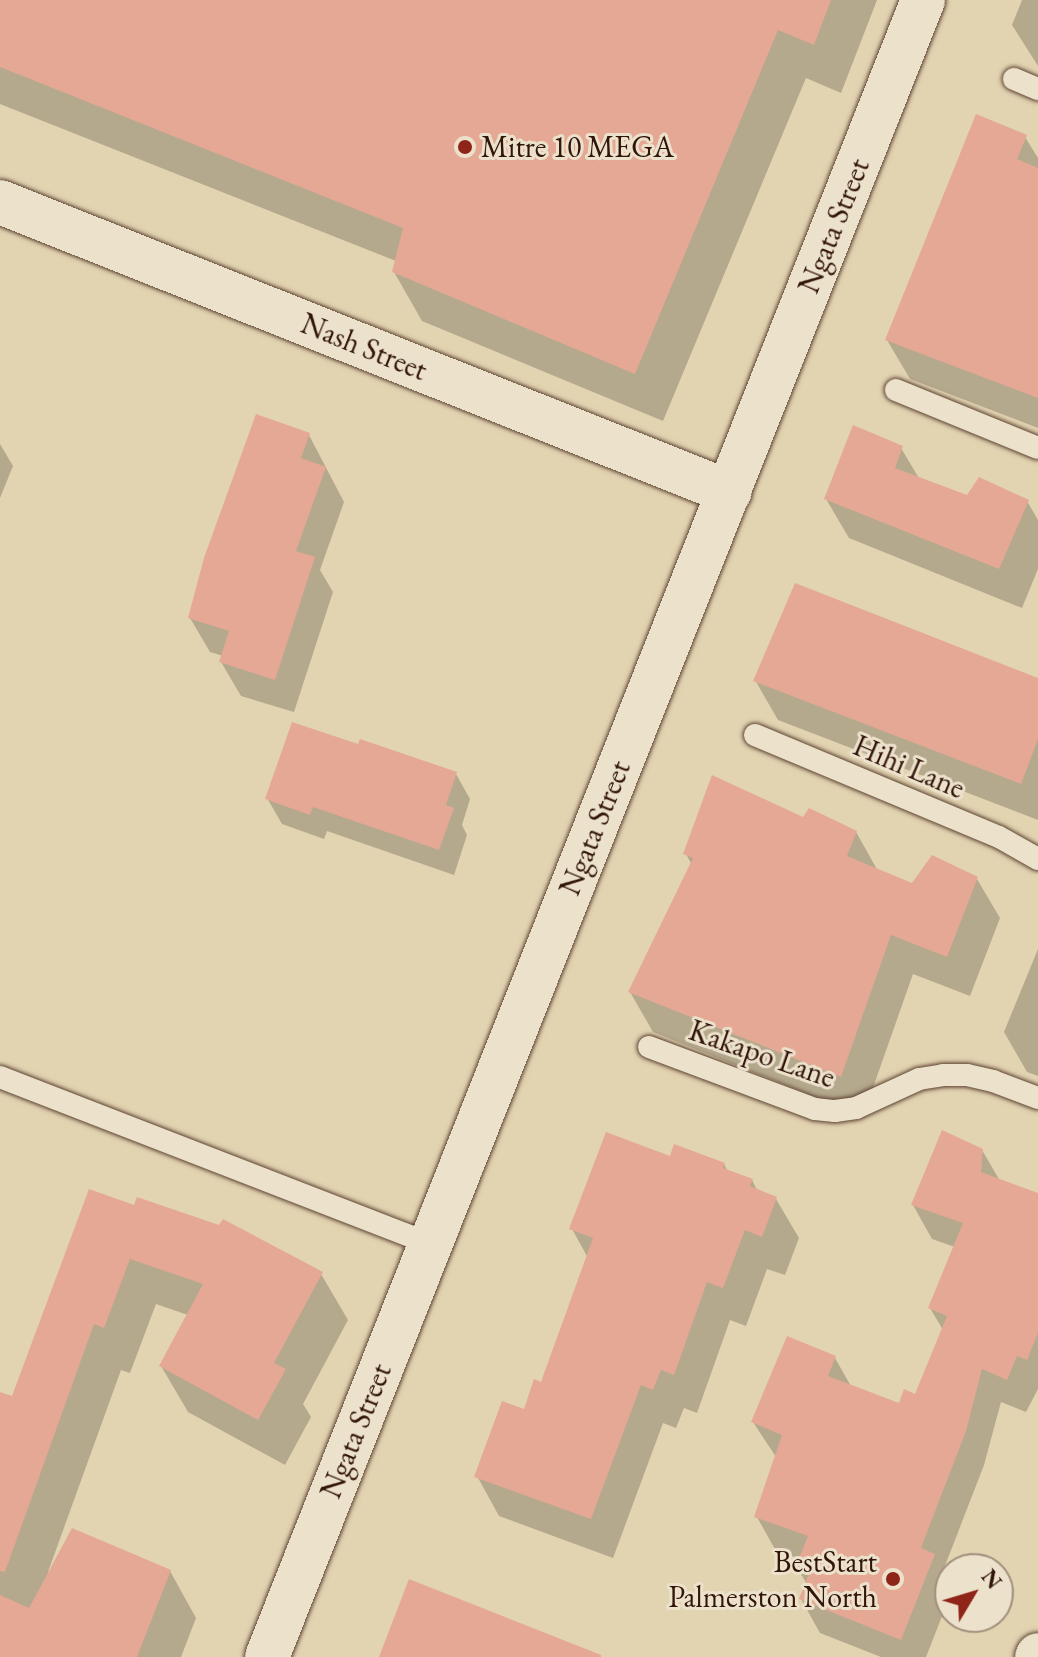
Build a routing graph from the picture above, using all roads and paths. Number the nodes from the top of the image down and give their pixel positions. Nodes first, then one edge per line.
1 (923, 0) edge
2 (1014, 79) dead end
3 (1038, 89) edge
4 (0, 202) edge
5 (896, 390) dead end
6 (1038, 448) edge
7 (729, 492) junction
8 (755, 735) dead end
9 (1038, 859) edge
10 (649, 1047) dead end
11 (0, 1077) edge
12 (1038, 1098) edge
13 (430, 1244) junction
14 (267, 1657) edge

1 - 7 street, Ngata Street
2 - 3 lane
4 - 7 street, Nash Street
5 - 6 lane
7 - 13 street, Ngata Street
8 - 9 lane, Hihi Lane
10 - 12 lane, Kakapo Lane
11 - 13 lane
13 - 14 street, Ngata Street

